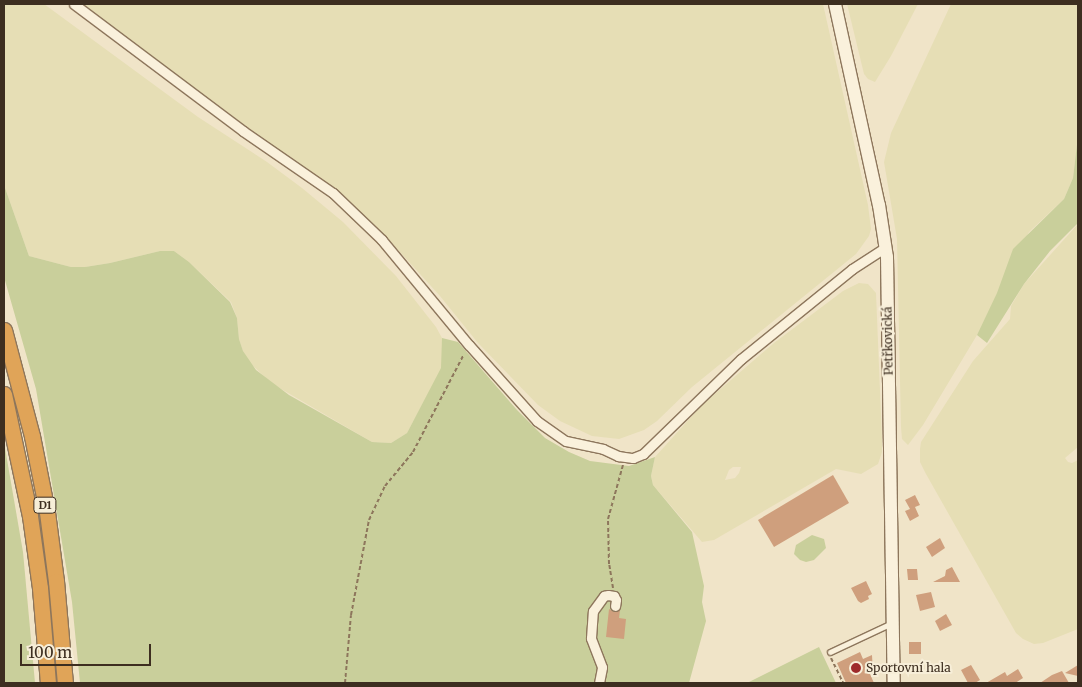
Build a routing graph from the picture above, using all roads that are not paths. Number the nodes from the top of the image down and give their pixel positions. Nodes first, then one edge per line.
1 (74, 4) edge
2 (835, 4) edge
3 (886, 247) junction
4 (4, 330) edge
5 (4, 394) edge
6 (615, 606) dead end
7 (893, 623) junction
8 (830, 652) road end
9 (48, 683) edge
10 (65, 683) edge
11 (599, 683) edge
12 (894, 683) edge

1 - 3 street
2 - 3 street, Petřkovická
3 - 7 street, Petřkovická
4 - 10 highway, D1
5 - 9 highway, D1
6 - 11 street
7 - 8 lane
7 - 12 street, Petřkovická

